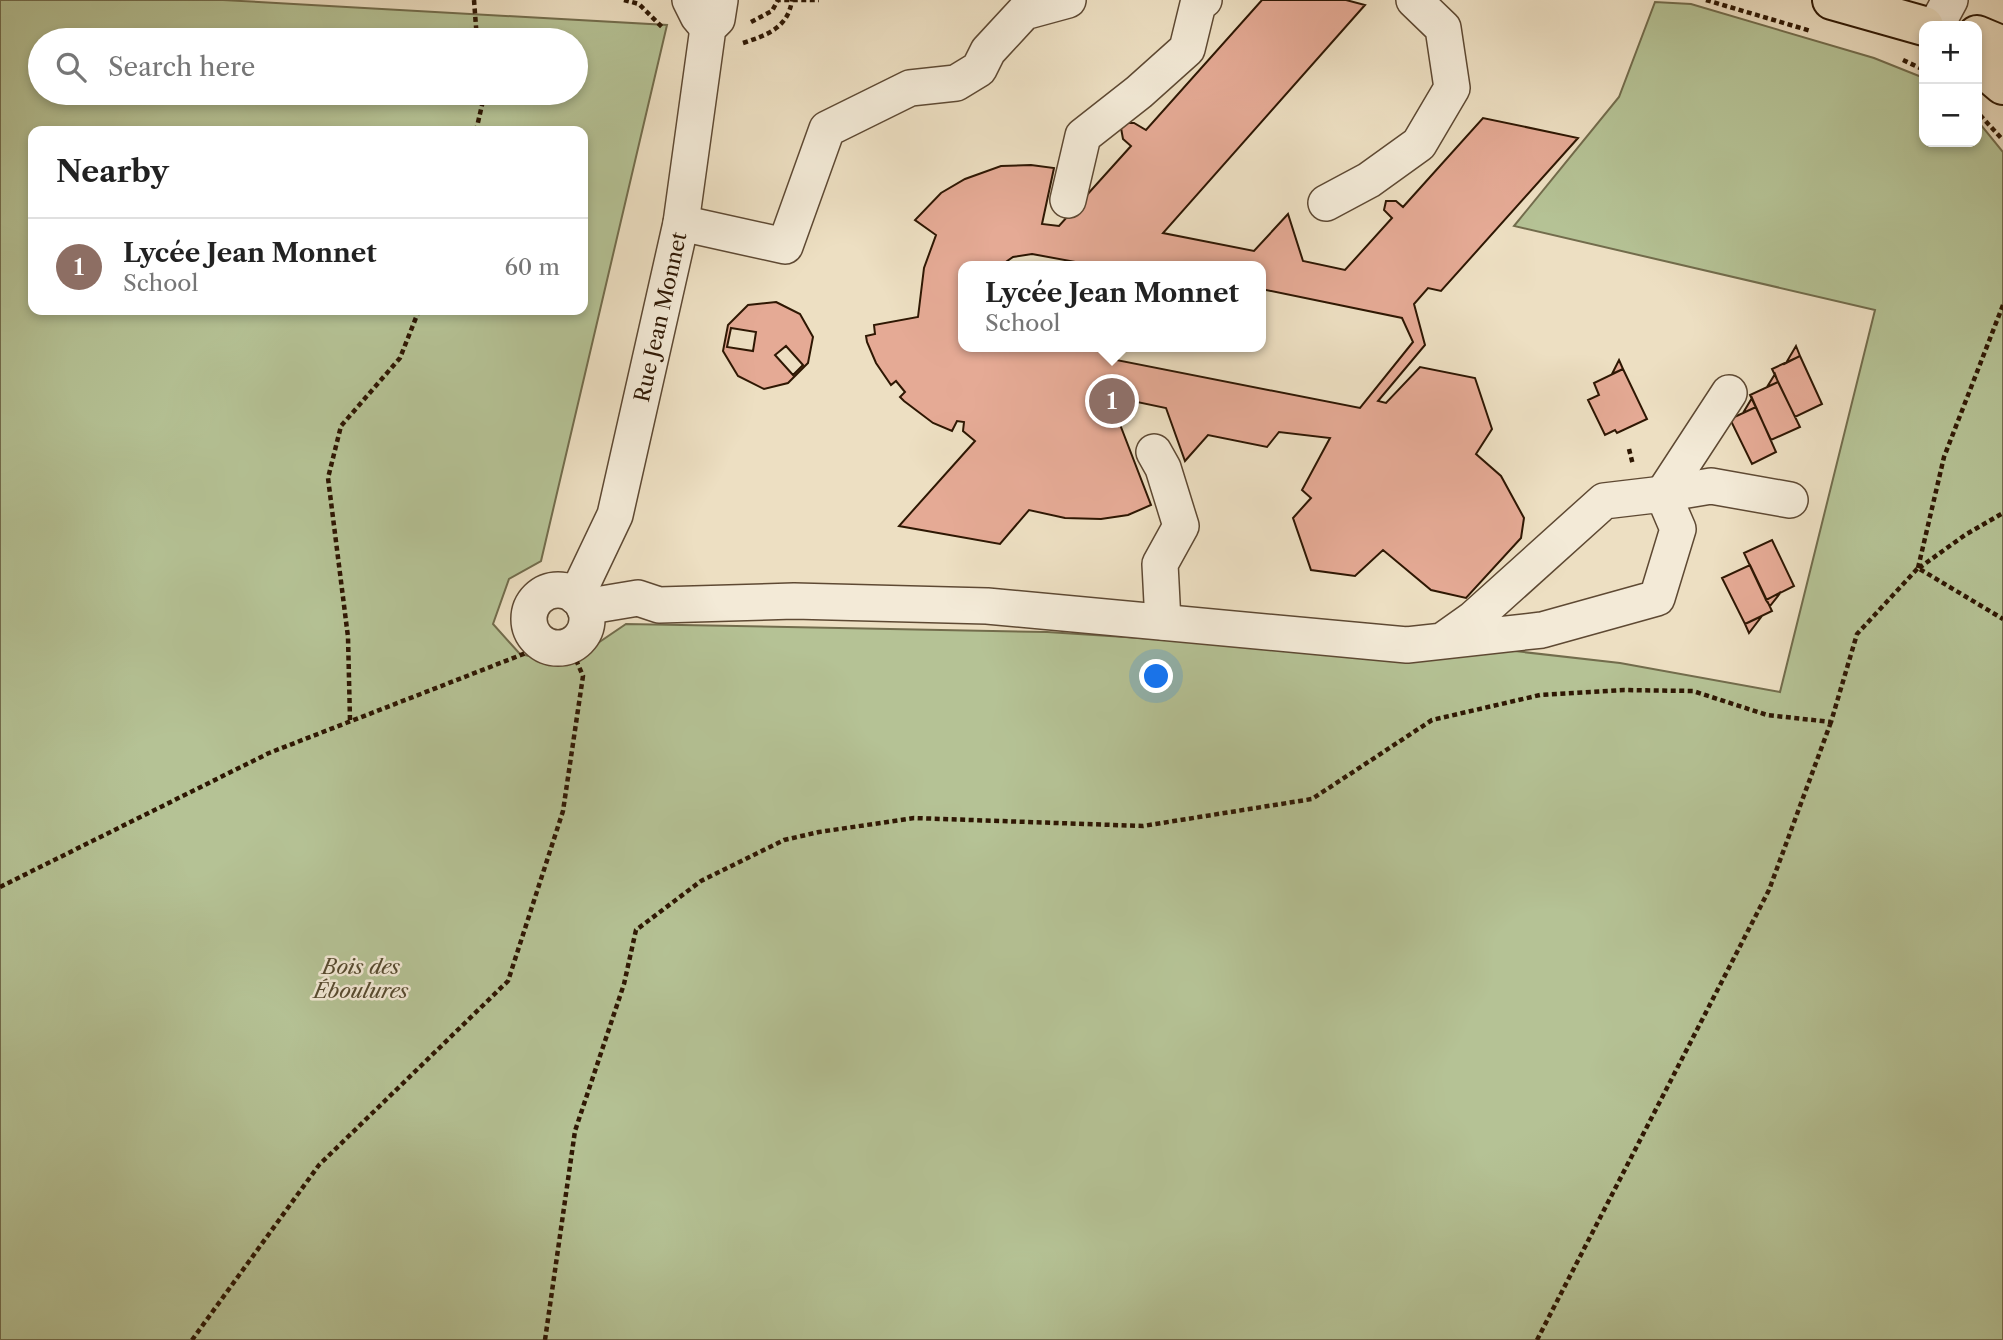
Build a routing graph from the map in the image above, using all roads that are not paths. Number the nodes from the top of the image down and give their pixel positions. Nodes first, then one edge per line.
1 (1068, 0) edge
2 (1414, 0) edge
3 (1832, 0) edge
4 (1950, 0) edge
5 (1197, 1) edge
6 (718, 20) edge
7 (1939, 21) edge
8 (1919, 25) edge
9 (1982, 37) edge
10 (2003, 46) edge
11 (1982, 67) edge
12 (2003, 85) edge
13 (1068, 200) dead end
14 (1326, 203) dead end
15 (681, 223) junction
16 (1729, 393) dead end
17 (1154, 452) dead end
18 (1663, 494) junction
19 (1790, 500) dead end
20 (580, 602) junction
21 (1163, 622) junction
22 (1443, 641) junction

1 - 15 street
2 - 14 street
3 - 8 main road
4 - 7 street
5 - 13 street
6 - 15 street, Rue Jean Monnet
9 - 10 main road
11 - 12 main road
15 - 20 street, Rue Jean Monnet
16 - 18 street
17 - 21 street
18 - 19 street
18 - 22 street
18 - 22 street
20 - 20 street, Rue Jean Monnet
20 - 21 street
21 - 22 street

